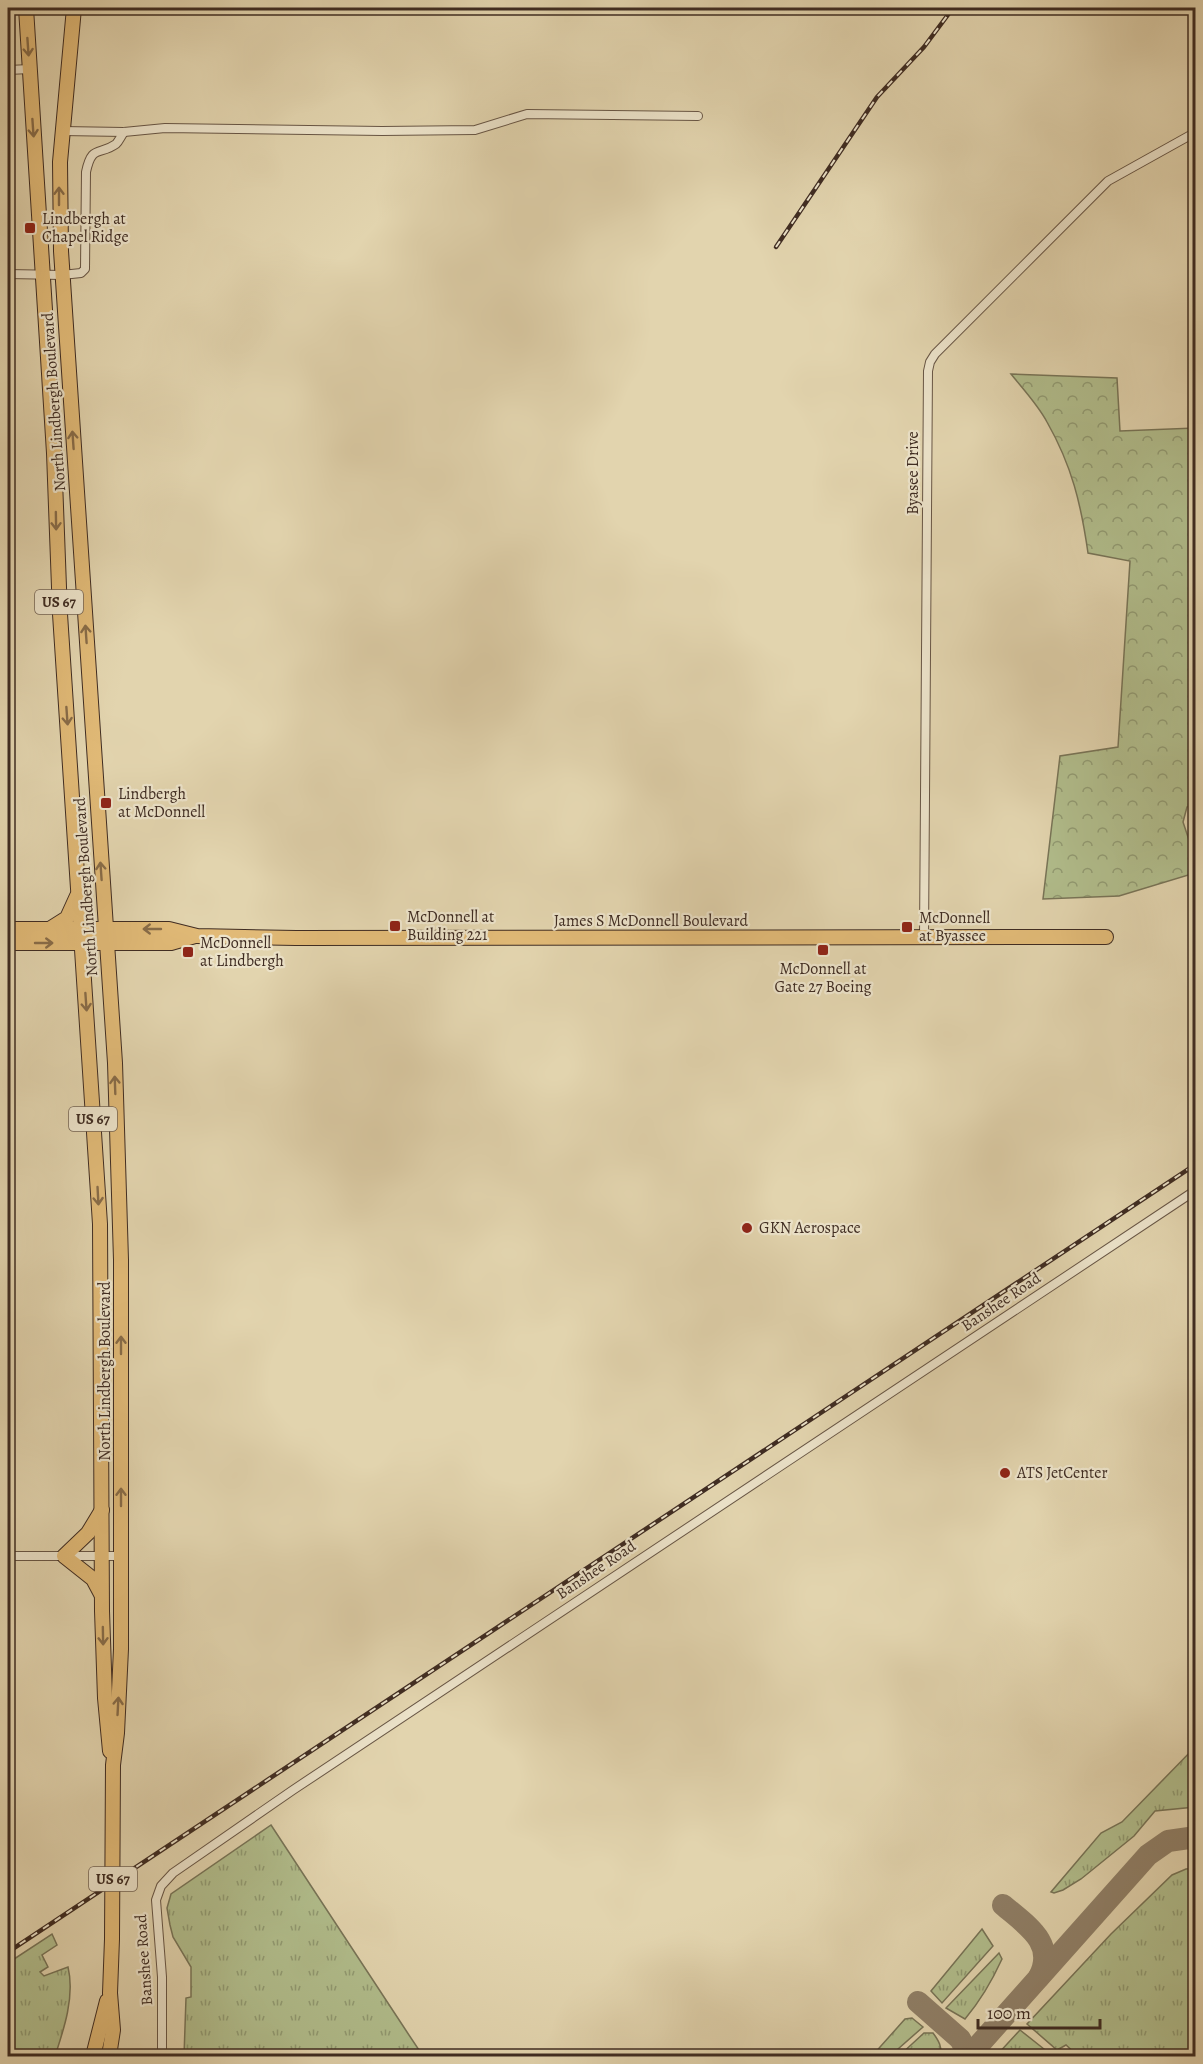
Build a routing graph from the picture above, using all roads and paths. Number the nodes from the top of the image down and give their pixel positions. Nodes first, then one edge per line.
1 (26, 8) edge
2 (74, 8) edge
3 (30, 69) junction
4 (8, 70) edge
5 (698, 116) dead end
6 (62, 131) junction
7 (124, 132) junction
8 (1196, 132) edge
9 (8, 274) edge
10 (43, 274) junction
11 (62, 275) junction
12 (78, 891) junction
13 (8, 929) edge
14 (48, 930) junction
15 (81, 936) junction
16 (106, 936) junction
17 (1106, 937) dead end
18 (924, 938) junction
19 (8, 943) edge
20 (1196, 1190) edge
21 (102, 1510) junction
22 (8, 1556) edge
23 (64, 1556) junction
24 (102, 1556) junction
25 (120, 1556) junction
26 (102, 1595) junction
27 (113, 1765) junction
28 (110, 1993) junction
29 (93, 2056) edge
30 (110, 2056) edge
31 (162, 2056) edge

1 -> 3 main road, North Lindbergh Boulevard / US 67
2 - 6 main road, North Lindbergh Boulevard / US 67
3 - 4 street
3 -> 10 main road, North Lindbergh Boulevard / US 67
5 - 7 street
6 - 7 street
11 -> 6 main road, North Lindbergh Boulevard / US 67
7 - 11 street
8 - 18 street, Byasee Drive
9 - 10 street
10 - 11 street
10 -> 12 main road, North Lindbergh Boulevard / US 67
16 -> 11 main road, North Lindbergh Boulevard / US 67
12 - 14 main road
12 - 15 main road, North Lindbergh Boulevard / US 67
13 - 14 main road, James S McDonnell Boulevard
14 - 15 main road, James S McDonnell Boulevard
15 - 16 main road, James S McDonnell Boulevard
19 -> 15 main road, James S McDonnell Boulevard
15 -> 21 main road, North Lindbergh Boulevard / US 67
16 - 18 main road, James S McDonnell Boulevard
25 -> 16 main road, North Lindbergh Boulevard / US 67
17 - 18 main road, James S McDonnell Boulevard
20 - 31 street, Banshee Road
21 - 23 main road
21 - 24 main road, North Lindbergh Boulevard / US 67
22 - 23 street
23 - 24 street
23 - 26 main road
24 - 25 street
24 - 26 main road, North Lindbergh Boulevard / US 67
27 -> 25 main road, North Lindbergh Boulevard / US 67
26 -> 27 main road, North Lindbergh Boulevard / US 67
27 - 28 main road, North Lindbergh Boulevard / US 67
28 - 29 main road, North Lindbergh Boulevard / US 67
28 - 30 main road, North Lindbergh Boulevard / US 67

